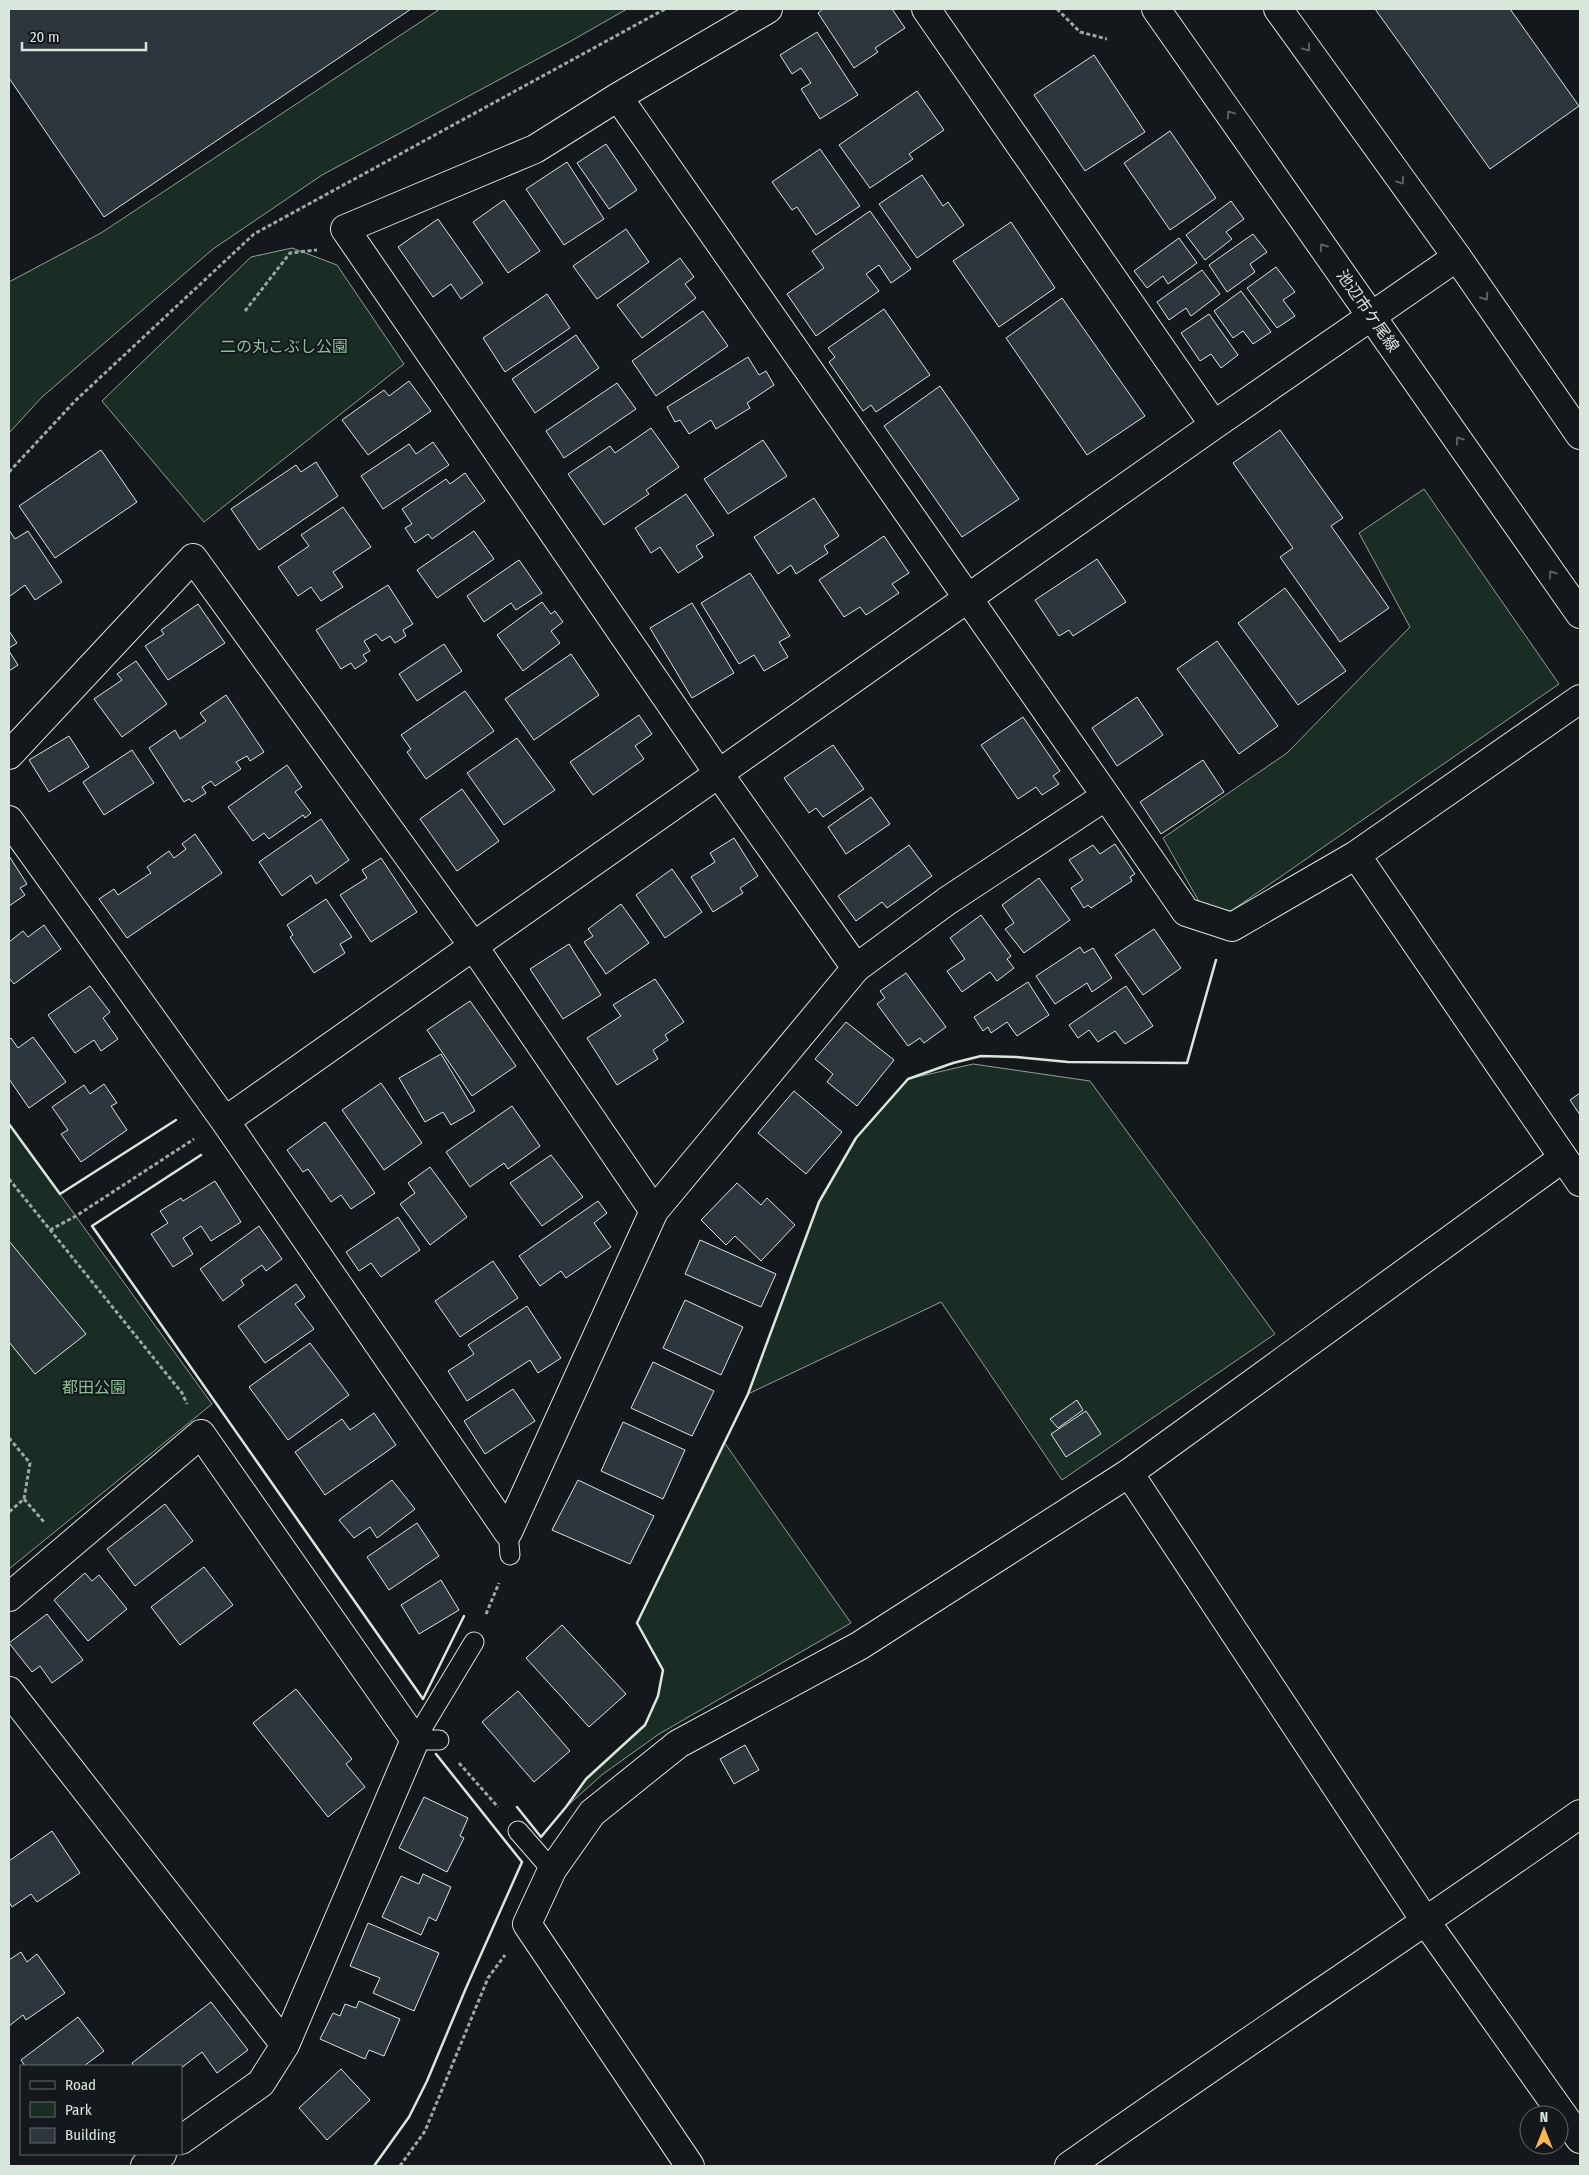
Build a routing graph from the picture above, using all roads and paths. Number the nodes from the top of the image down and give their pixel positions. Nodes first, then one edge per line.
1 (665, 9) edge
2 (768, 9) edge
3 (926, 9) edge
4 (1056, 9) edge
5 (1156, 9) edge
6 (1278, 9) edge
7 (1107, 38) dead end
8 (618, 97) junction
9 (316, 251) dead end
10 (1457, 257) junction
11 (245, 311) dead end
12 (1372, 316) junction
13 (1214, 425) junction
14 (1580, 435) edge
15 (9, 472) edge
16 (969, 599) junction
17 (1580, 614) edge
18 (1580, 699) edge
19 (9, 755) edge
20 (719, 774) junction
21 (1106, 796) junction
22 (9, 820) edge
23 (1356, 855) junction
24 (474, 946) junction
25 (856, 968) junction
26 (225, 1121) junction
27 (199, 1137) dead end
28 (1563, 1158) junction
29 (9, 1179) edge
30 (1580, 1182) edge
31 (654, 1211) junction
32 (50, 1230) junction
33 (201, 1434) junction
34 (9, 1438) edge
35 (1129, 1473) junction
36 (9, 1512) edge
37 (509, 1543) junction
38 (9, 1597) edge
39 (474, 1642) joint
40 (9, 1691) edge
41 (427, 1740) junction
42 (1580, 1814) edge
43 (518, 1831) joint
44 (552, 1870) junction
45 (1426, 1922) junction
46 (527, 1924) junction
47 (285, 2045) junction
48 (182, 2139) edge
49 (1580, 2139) edge
50 (161, 2155) edge
51 (145, 2166) edge
52 (400, 2166) edge
53 (690, 2166) edge
54 (1069, 2166) edge

1 - 15 path
2 - 8 street
3 - 13 street
4 - 7 path
12 -> 5 street, 池辺市ケ尾線
6 -> 10 street
8 - 16 street
8 - 20 street
9 - 11 path
10 - 12 street
10 -> 14 street
12 - 13 street
17 -> 12 street, 池辺市ケ尾線
13 - 16 street
16 - 20 street
16 - 21 street
18 - 23 street
19 - 24 street
20 - 24 street
20 - 25 street
21 - 23 street
21 - 25 street
22 - 26 street
23 - 28 street
24 - 26 street
24 - 31 street
25 - 31 street
26 - 37 street
27 - 32 path
28 - 30 street
28 - 35 street
29 - 32 path
31 - 37 street
32 - 33 path
33 - 38 street
33 - 41 street
34 - 36 path
35 - 44 street
35 - 45 street
37 - 39 path
39 - 41 lane
40 - 47 street
41 - 43 path
41 - 47 street
42 - 45 street
43 - 44 lane
44 - 46 street
45 - 49 street
45 - 54 street
46 - 52 path
46 - 53 street
47 - 48 street
50 - 51 street

